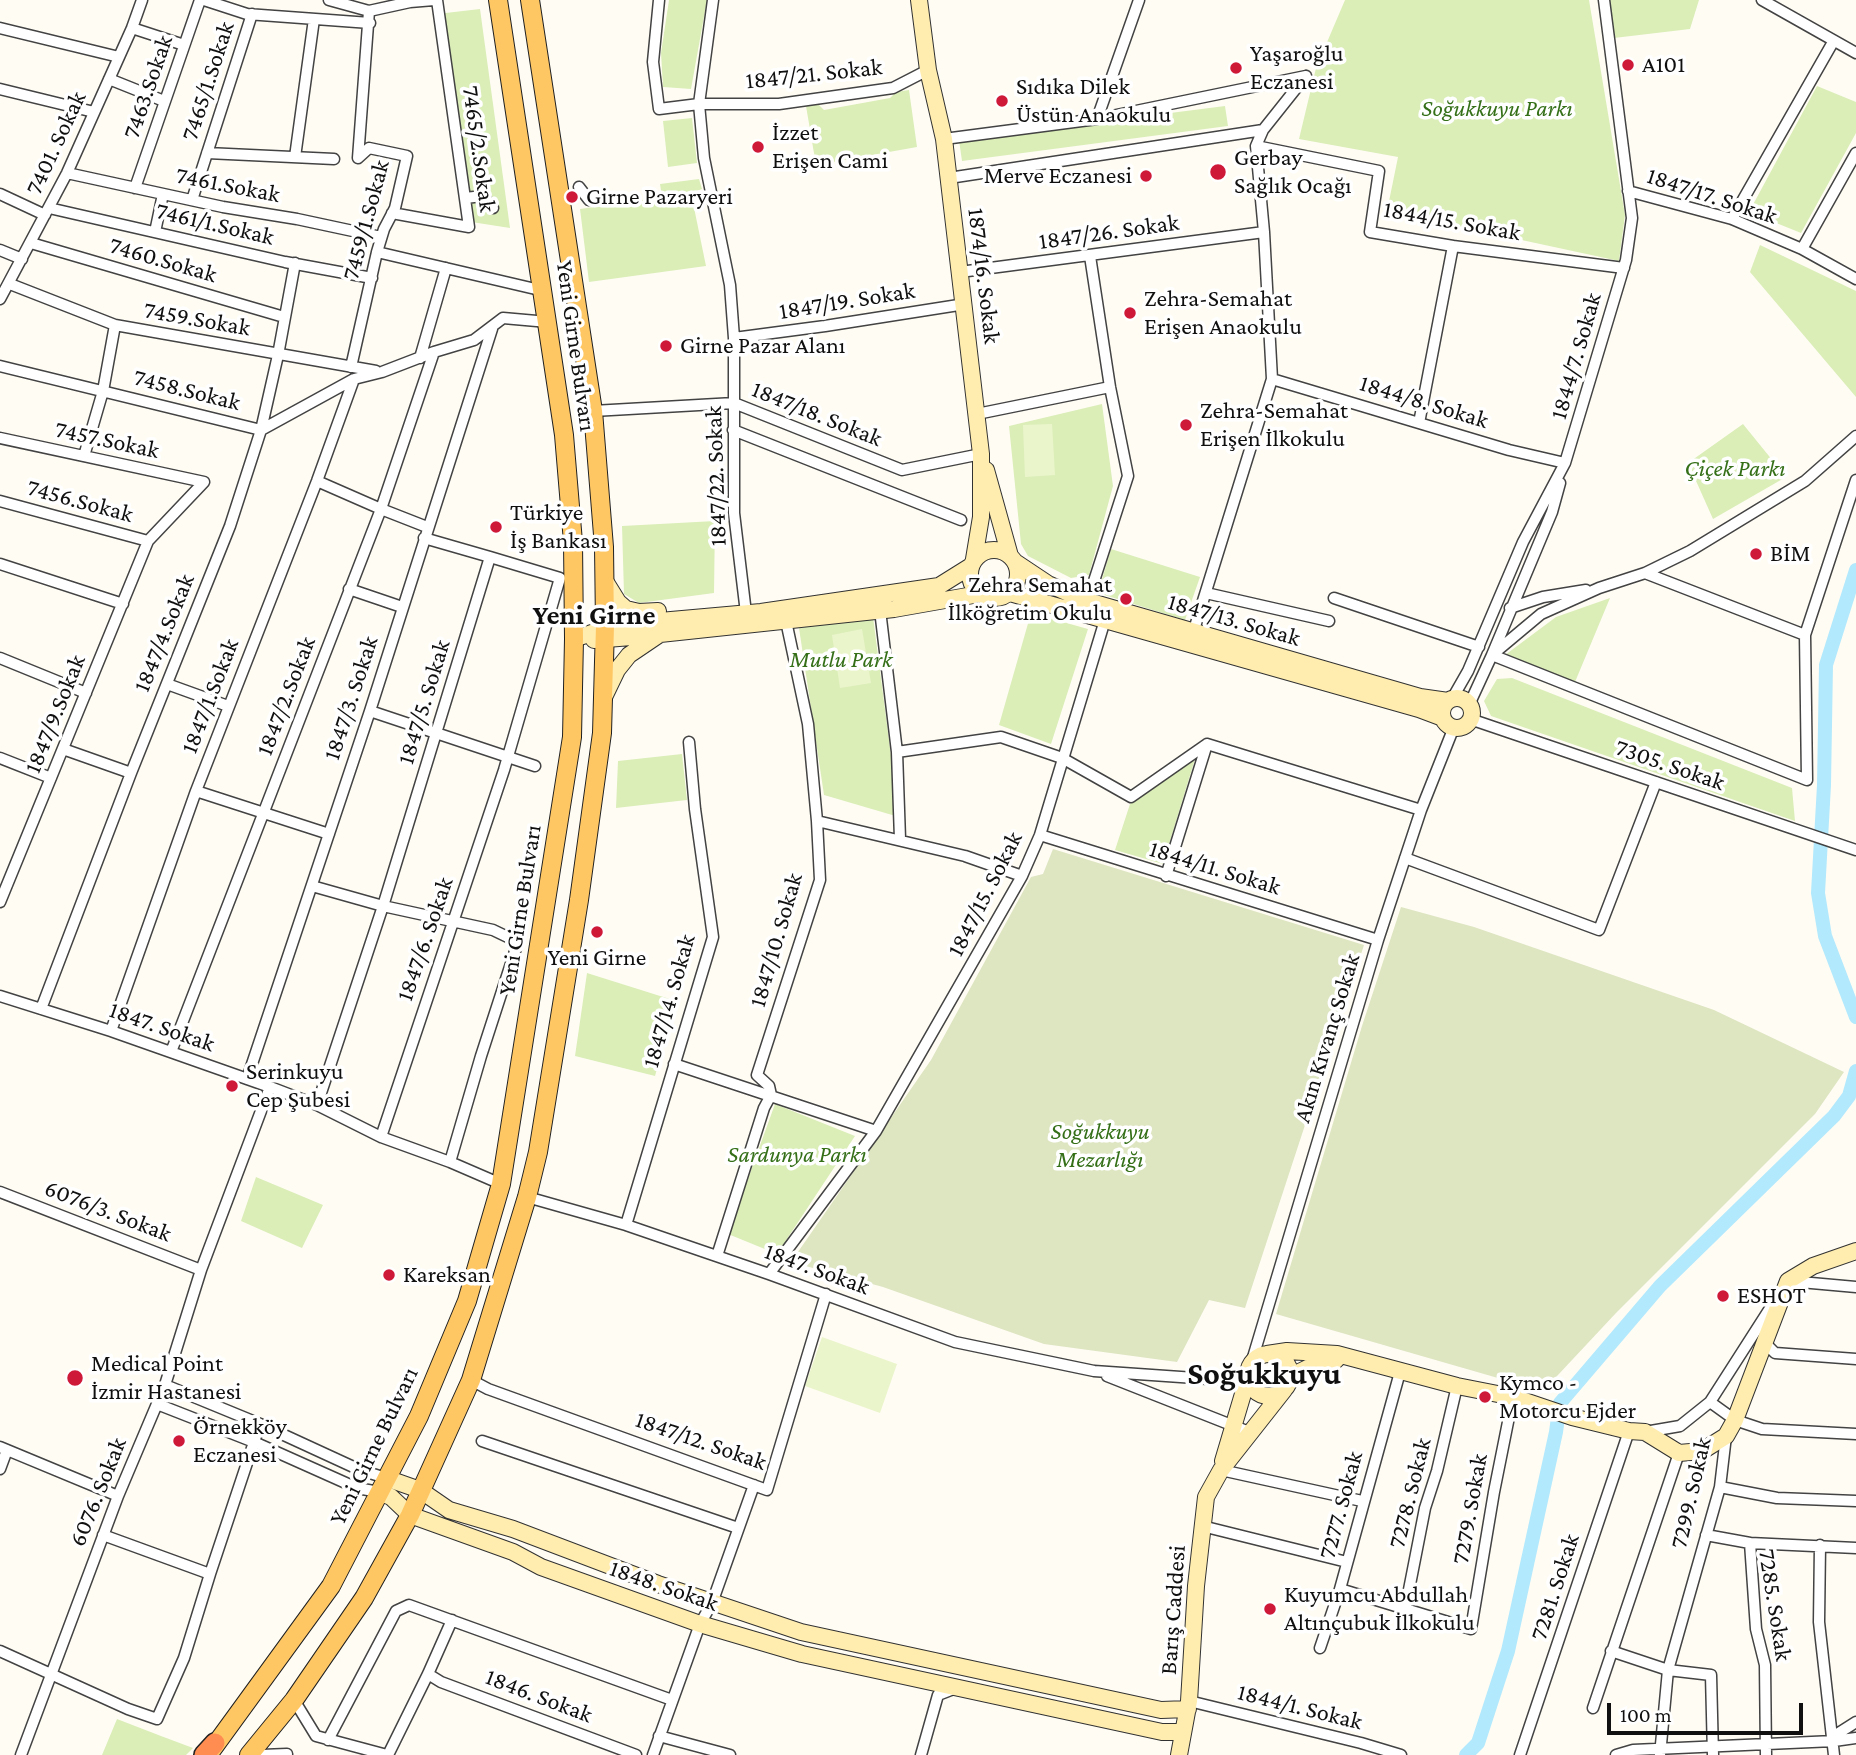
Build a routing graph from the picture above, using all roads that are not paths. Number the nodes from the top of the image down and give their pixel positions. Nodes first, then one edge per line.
1 (142, 0) edge
2 (202, 0) edge
3 (329, 0) edge
4 (436, 0) edge
5 (498, 0) edge
6 (530, 0) edge
7 (659, 0) edge
8 (713, 0) edge
9 (919, 0) edge
10 (1139, 0) edge
11 (1604, 0) edge
12 (1762, 0) edge
13 (410, 1) edge
14 (252, 14) junction
15 (370, 17) junction
16 (314, 19) junction
17 (0, 27) edge
18 (132, 28) junction
19 (1833, 42) junction
20 (184, 45) junction
21 (1856, 53) edge
22 (119, 57) junction
23 (928, 70) junction
24 (109, 79) junction
25 (0, 89) edge
26 (164, 101) junction
27 (699, 104) junction
28 (94, 112) junction
29 (1097, 119) junction
30 (1263, 130) junction
31 (944, 139) junction
32 (1256, 146) junction
33 (207, 153) junction
34 (1856, 153) edge
35 (295, 158) junction
36 (334, 159) dead end
37 (66, 173) junction
38 (949, 178) junction
39 (579, 187) dead end
40 (135, 188) junction
41 (1628, 191) junction
42 (0, 194) edge
43 (163, 194) junction
44 (465, 198) junction
45 (192, 200) junction
46 (589, 200) dead end
47 (493, 208) dead end
48 (47, 212) junction
49 (392, 213) junction
50 (1732, 219) junction
51 (155, 232) junction
52 (1265, 232) junction
53 (381, 237) junction
54 (31, 243) junction
55 (1453, 246) junction
56 (1802, 249) junction
57 (0, 250) edge
58 (377, 253) junction
59 (1090, 256) junction
60 (22, 260) junction
61 (295, 263) junction
62 (446, 268) junction
63 (1624, 268) junction
64 (960, 272) junction
65 (372, 278) junction
66 (1856, 279) edge
67 (10, 284) junction
68 (544, 291) junction
69 (0, 299) edge
70 (965, 303) junction
71 (284, 317) junction
72 (548, 323) junction
73 (115, 325) junction
74 (492, 329) junction
75 (734, 338) junction
76 (434, 352) junction
77 (278, 355) junction
78 (420, 358) junction
79 (0, 366) edge
80 (351, 367) junction
81 (382, 372) junction
82 (354, 379) junction
83 (1272, 379) junction
84 (1110, 387) junction
85 (103, 391) junction
86 (734, 403) junction
87 (593, 411) junction
88 (977, 414) junction
89 (1419, 423) junction
90 (261, 430) junction
91 (733, 430) junction
92 (1856, 436) edge
93 (0, 438) edge
94 (981, 454) junction
95 (84, 456) junction
96 (1565, 463) junction
97 (1856, 480) edge
98 (317, 481) junction
99 (0, 501) edge
100 (381, 509) junction
101 (961, 520) dead end
102 (426, 532) junction
103 (148, 541) junction
104 (490, 557) junction
105 (1013, 559) junction
106 (972, 563) junction
107 (0, 564) edge
108 (1646, 573) junction
109 (605, 581) junction
110 (1094, 581) dead end
111 (1599, 588) junction
112 (349, 589) junction
113 (1010, 593) junction
114 (1206, 593) junction
115 (979, 594) junction
116 (1334, 598) dead end
117 (123, 604) junction
118 (402, 607) junction
119 (1513, 607) junction
120 (880, 610) junction
121 (746, 613) junction
122 (1494, 613) junction
123 (698, 616) junction
124 (1105, 620) junction
125 (786, 621) junction
126 (1329, 621) dead end
127 (605, 633) junction
128 (1193, 633) junction
129 (660, 634) junction
130 (1805, 635) junction
131 (574, 639) junction
132 (1479, 647) junction
133 (1492, 654) junction
134 (0, 658) edge
135 (167, 684) junction
136 (86, 693) junction
137 (1450, 700) junction
138 (602, 703) junction
139 (228, 706) junction
140 (370, 711) junction
141 (1470, 712) junction
142 (1449, 723) junction
143 (436, 733) junction
144 (689, 742) dead end
145 (1206, 744) junction
146 (63, 749) junction
147 (897, 752) junction
148 (509, 755) junction
149 (0, 758) edge
150 (1062, 758) junction
151 (536, 766) dead end
152 (131, 773) junction
153 (51, 778) junction
154 (1656, 782) junction
155 (196, 791) junction
156 (1422, 810) junction
157 (265, 812) junction
158 (817, 821) junction
159 (329, 834) junction
160 (1040, 835) junction
161 (900, 839) junction
162 (1856, 849) edge
163 (1405, 858) junction
164 (0, 864) edge
165 (14, 869) junction
166 (1022, 876) junction
167 (1166, 876) junction
168 (312, 886) junction
169 (0, 902) edge
170 (383, 906) junction
171 (452, 922) junction
172 (1378, 940) junction
173 (0, 996) edge
174 (41, 1009) junction
175 (111, 1031) junction
176 (171, 1052) junction
177 (674, 1065) junction
178 (247, 1079) junction
179 (270, 1087) junction
180 (771, 1095) junction
181 (317, 1105) junction
182 (876, 1130) junction
183 (381, 1137) junction
184 (450, 1162) junction
185 (501, 1184) junction
186 (0, 1192) edge
187 (527, 1197) junction
188 (626, 1225) junction
189 (1856, 1251) edge
190 (717, 1256) junction
191 (201, 1270) junction
192 (769, 1274) junction
193 (1787, 1282) junction
194 (1856, 1287) edge
195 (826, 1294) junction
196 (1765, 1343) junction
197 (1267, 1354) junction
198 (1856, 1359) edge
199 (1371, 1364) junction
200 (1094, 1371) junction
201 (1249, 1371) junction
202 (1400, 1372) junction
203 (471, 1380) junction
204 (1287, 1383) junction
205 (165, 1385) junction
206 (1457, 1386) junction
207 (1513, 1397) junction
208 (1710, 1402) junction
209 (157, 1404) junction
210 (1735, 1420) junction
211 (260, 1424) junction
212 (1234, 1424) junction
213 (1252, 1431) junction
214 (1637, 1432) junction
215 (1856, 1434) edge
216 (1726, 1436) junction
217 (482, 1441) dead end
218 (254, 1442) junction
219 (3, 1449) edge
220 (1679, 1452) junction
221 (0, 1469) edge
222 (1221, 1471) junction
223 (383, 1485) junction
224 (754, 1485) junction
225 (1720, 1487) junction
226 (421, 1490) junction
227 (118, 1496) junction
228 (1362, 1501) junction
229 (1856, 1501) edge
230 (410, 1515) junction
231 (1202, 1526) junction
232 (738, 1528) junction
233 (103, 1535) junction
234 (1706, 1535) junction
235 (1750, 1543) junction
236 (1820, 1545) junction
237 (1856, 1548) edge
238 (1347, 1562) junction
239 (210, 1574) junction
240 (1340, 1589) junction
241 (712, 1603) junction
242 (1405, 1610) junction
243 (452, 1620) junction
244 (699, 1624) junction
245 (1320, 1648) dead end
246 (0, 1651) edge
247 (1611, 1651) junction
248 (1668, 1670) junction
249 (51, 1673) junction
250 (428, 1674) junction
251 (956, 1688) junction
252 (294, 1700) junction
253 (672, 1700) junction
254 (1188, 1705) junction
255 (1593, 1708) dead end
256 (1856, 1722) edge
257 (1183, 1732) junction
258 (659, 1737) junction
259 (1856, 1738) edge
260 (1834, 1739) junction
261 (328, 1740) junction
262 (1766, 1743) junction
263 (1713, 1750) edge
264 (209, 1751) edge
265 (1662, 1752) edge
266 (21, 1755) edge
267 (249, 1755) edge
268 (262, 1755) edge
269 (288, 1755) edge
270 (388, 1755) edge
271 (636, 1755) edge
272 (653, 1755) edge
273 (730, 1755) edge
274 (921, 1755) edge
275 (1179, 1755) edge
276 (1401, 1755) edge
277 (1520, 1755) edge
278 (1616, 1755) edge
279 (1766, 1755) edge
280 (1834, 1755) edge

1 - 18 street, 7401. Sokak
2 - 14 street
2 - 20 street, 7463.Sokak
3 - 15 street
4 - 13 street
4 - 44 street, 7465/2.Sokak
5 - 68 main road, Yeni Girne Bulvarı
6 - 87 main road, Yeni Girne Bulvarı
7 - 27 street, 1847/21. Sokak
8 - 27 street, 1847/22. Sokak
9 - 23 main road, 1874/16. Sokak
10 - 29 street
11 - 41 street, 1844/7. Sokak
12 - 19 street
13 - 15 street
14 - 16 street
14 - 33 street, 7465/1.Sokak
15 - 16 street
15 - 49 street, 7459/1.Sokak
16 - 35 street
17 - 22 street
18 - 20 street
18 - 22 street, 7401. Sokak
19 - 21 street
19 - 50 street
20 - 26 street, 7463.Sokak
22 - 24 street, 7401. Sokak
23 - 27 street, 1847/21. Sokak
23 - 31 main road, 1874/16. Sokak
24 - 26 street
24 - 28 street, 7401. Sokak
25 - 28 street
26 - 40 street, 7463.Sokak
27 - 75 street, 1847/22. Sokak
28 - 37 street, 7401. Sokak
29 - 30 street
29 - 31 street
30 - 32 street
30 - 38 street
31 - 38 main road, 1874/16. Sokak
32 - 52 street
32 - 55 street, 1844/15. Sokak
33 - 35 street
33 - 45 street, 7465/1.Sokak
34 - 56 street
35 - 36 street
37 - 40 street, 7461.Sokak
37 - 48 street, 7401. Sokak
38 - 64 main road, 1874/16. Sokak
39 - 46 street
40 - 43 street, 7461.Sokak
41 - 50 street, 1847/17. Sokak
41 - 63 street, 1844/7. Sokak
42 - 48 street, 7461/1.Sokak
43 - 45 street, 7461.Sokak
43 - 51 street
44 - 47 street
44 - 49 street, 7465/2.Sokak
45 - 53 street, 7461.Sokak
48 - 51 street, 7461/1.Sokak
48 - 54 street, 7401. Sokak
49 - 53 street, 7459/1.Sokak
50 - 56 street, 1847/17. Sokak
51 - 61 street, 7461/1.Sokak
52 - 59 street, 1847/26. Sokak
52 - 83 street
53 - 58 street, 7459/1.Sokak
54 - 60 street, 7401. Sokak
54 - 71 street, 7460.Sokak
55 - 63 street, 1844/15. Sokak
55 - 89 street
56 - 66 street, 1847/17. Sokak
57 - 60 street
58 - 62 street
58 - 65 street, 7459/1.Sokak
59 - 64 street, 1847/26. Sokak
59 - 84 street
60 - 67 street, 7401. Sokak
61 - 65 street, 7461/1.Sokak
61 - 71 street, 1847/4.Sokak
62 - 68 street
62 - 78 street
63 - 96 street, 1844/7. Sokak
64 - 70 main road, 1874/16. Sokak
65 - 80 street, 7459/1.Sokak
67 - 69 street, 7401. Sokak
67 - 73 street, 7459.Sokak
68 - 72 main road, Yeni Girne Bulvarı
70 - 75 street, 1847/19. Sokak
70 - 88 main road, 1874/16. Sokak
71 - 77 street, 1847/4.Sokak
72 - 74 street, 7459.Sokak
72 - 131 main road, Yeni Girne Bulvarı
73 - 77 street, 7459.Sokak
73 - 85 street
74 - 76 street, 7459.Sokak
74 - 102 street, 1847/3. Sokak
75 - 86 street, 1847/22. Sokak
76 - 78 street, 7459.Sokak
76 - 100 street, 1847/2.Sokak
77 - 80 street, 7459.Sokak
77 - 90 street, 1847/4.Sokak
78 - 81 street, 7459.Sokak
79 - 85 street, 7458.Sokak
80 - 81 street, 7459.Sokak
81 - 82 street, 7459.Sokak
82 - 90 street, 7458.Sokak
82 - 98 street, 1847/1.Sokak
83 - 89 street, 1844/8. Sokak
83 - 114 street
84 - 88 street
84 - 110 street
85 - 90 street, 7458.Sokak
85 - 95 street
86 - 87 street, 1847/18. Sokak
86 - 91 street, 1847/22. Sokak
86 - 94 street, 1847/18. Sokak
87 - 109 main road, Yeni Girne Bulvarı
88 - 94 main road, 1874/16. Sokak
89 - 96 street, 1844/8. Sokak
90 - 135 street, 1847/4.Sokak
91 - 101 street, 1847/18. Sokak
91 - 121 street, 1847/22. Sokak
92 - 108 street
93 - 95 street, 7457.Sokak
94 - 105 main road
94 - 106 main road, 1874/16. Sokak
95 - 103 street, 7457.Sokak
96 - 119 street
96 - 122 street, 1844/7. Sokak
97 - 130 street
98 - 100 street
98 - 139 street, 1847/1.Sokak
99 - 103 street, 7456.Sokak
100 - 102 street
100 - 112 street, 1847/2.Sokak
102 - 104 street
102 - 118 street, 1847/3. Sokak
103 - 117 street, 1847/9.Sokak
104 - 143 street, 1847/5. Sokak
104 - 148 street
105 - 106 main road
105 - 113 main road
105 - 128 main road, 1847/13. Sokak
106 - 115 main road
106 - 121 main road
107 - 117 street
108 - 111 street
108 - 130 street
109 - 123 main road
109 - 127 main road, Yeni Girne Bulvarı
111 - 119 street
111 - 133 street
112 - 118 street
112 - 157 street, 1847/2.Sokak
113 - 115 main road
113 - 124 main road, 1847/13. Sokak
114 - 126 street
114 - 128 street
115 - 120 main road
116 - 132 street
117 - 136 street, 1847/9.Sokak
118 - 140 street, 1847/3. Sokak
119 - 122 street
119 - 133 street
120 - 125 main road
120 - 147 street
121 - 123 main road
122 - 132 street, 1844/7. Sokak
123 - 127 main road
124 - 142 main road, 1847/13. Sokak
124 - 150 street, 1847/15. Sokak
125 - 129 main road
125 - 158 street, 1847/10. Sokak
127 - 129 main road
127 - 131 main road
127 - 138 main road, Yeni Girne Bulvarı
128 - 137 main road, 1847/13. Sokak
129 - 138 main road
130 - 133 street
131 - 185 main road, Yeni Girne Bulvarı
132 - 137 street, 1844/7. Sokak
133 - 141 street
134 - 136 street
135 - 139 street
135 - 152 street, 1847/4.Sokak
136 - 146 street, 1847/9.Sokak
137 - 141 main road
137 - 142 main road
138 - 187 main road, Yeni Girne Bulvarı
139 - 155 street, 1847/1.Sokak
140 - 143 street
140 - 159 street, 1847/3. Sokak
141 - 142 main road
141 - 154 street, 7305. Sokak
142 - 156 street, Akın Kıvanç Sokak
143 - 148 street
143 - 170 street, 1847/5. Sokak
144 - 177 street, 1847/14. Sokak
145 - 150 street
145 - 156 street
145 - 167 street
146 - 152 street
146 - 153 street, 1847/9.Sokak
147 - 150 street
147 - 161 street
148 - 151 street
148 - 171 street, 1847/6. Sokak
149 - 153 street
150 - 160 street, 1847/15. Sokak
152 - 174 street, 1847/4.Sokak
153 - 165 street, 1847/9.Sokak
154 - 162 street, 7305. Sokak
154 - 163 street
155 - 157 street
155 - 175 street, 1847/1.Sokak
156 - 163 street, Akın Kıvanç Sokak
157 - 159 street
157 - 176 street, 1847/2.Sokak
158 - 161 street
158 - 180 street, 1847/10. Sokak
159 - 168 street, 1847/3. Sokak
160 - 166 street, 1847/15. Sokak
160 - 167 street, 1844/11. Sokak
161 - 166 street
163 - 172 street, Akın Kıvanç Sokak
164 - 165 street
165 - 169 street, 1847/9.Sokak
166 - 182 street, 1847/15. Sokak
167 - 172 street, 1844/11. Sokak
168 - 170 street
168 - 178 street, 1847/3. Sokak
170 - 171 street
170 - 181 street, 1847/5. Sokak
171 - 183 street, 1847/6. Sokak
171 - 184 street
172 - 201 street, Akın Kıvanç Sokak
173 - 174 street, 1847. Sokak
174 - 175 street, 1847. Sokak
175 - 176 street, 1847. Sokak
176 - 178 street, 1847. Sokak
177 - 180 street
177 - 188 street, 1847/14. Sokak
178 - 179 street, 1847. Sokak
179 - 181 street, 1847. Sokak
179 - 191 street, 6076. Sokak
180 - 182 street
180 - 190 street
181 - 183 street, 1847. Sokak
182 - 192 street, 1847/15. Sokak
183 - 184 street, 1847. Sokak
184 - 185 street, 1847. Sokak
185 - 223 main road, Yeni Girne Bulvarı
186 - 191 street, 6076/3. Sokak
187 - 188 street, 1847. Sokak
187 - 203 main road, Yeni Girne Bulvarı
188 - 190 street, 1847. Sokak
189 - 193 main road
190 - 192 street, 1847. Sokak
191 - 205 street, 6076. Sokak
192 - 195 street, 1847. Sokak
193 - 194 street
193 - 196 main road, 7299. Sokak
193 - 208 street
195 - 200 street, 1847. Sokak
195 - 224 street, 1847/12. Sokak
196 - 198 street
196 - 210 main road, 7299. Sokak
197 - 199 main road
197 - 201 main road
197 - 204 main road
199 - 202 main road
199 - 204 main road
200 - 201 street, 1847. Sokak
200 - 212 street, 1847. Sokak
201 - 204 main road
201 - 212 main road
202 - 206 main road
202 - 228 street, 7277. Sokak
203 - 224 street, 1847/12. Sokak
203 - 226 main road, Yeni Girne Bulvarı
204 - 213 main road
205 - 209 street, 6076. Sokak
205 - 211 street, 1848. Sokak
206 - 207 main road
206 - 242 street, 7278. Sokak
207 - 214 main road
207 - 242 street, 7279. Sokak
208 - 210 street
208 - 214 street
209 - 218 street, 1848. Sokak
209 - 227 street, 6076. Sokak
210 - 215 street
210 - 216 main road, 7299. Sokak
211 - 218 street
211 - 223 street, 1848. Sokak
212 - 213 street, 1847. Sokak
212 - 222 main road
213 - 222 main road
214 - 220 main road
214 - 277 street, 7281. Sokak
216 - 220 main road
216 - 225 street, 7299. Sokak
217 - 232 street
218 - 223 street, 1848. Sokak
218 - 239 street
219 - 221 street
219 - 227 street
220 - 247 street, 7299. Sokak
222 - 228 street
222 - 231 main road, Barış Caddesi
223 - 226 main road, 1848. Sokak
223 - 230 main road, 1848. Sokak
223 - 264 main road, Yeni Girne Bulvarı
224 - 232 street
225 - 229 street
225 - 234 street, 7299. Sokak
226 - 230 main road, Yeni Girne Bulvarı
226 - 241 main road, 1848. Sokak
227 - 233 street, 6076. Sokak
228 - 238 street, 7277. Sokak
230 - 244 main road, 1848. Sokak
230 - 252 main road, Yeni Girne Bulvarı
231 - 238 street
231 - 254 main road, Barış Caddesi
232 - 241 street
233 - 239 street
233 - 249 street, 6076. Sokak
234 - 235 street, 7285. Sokak
234 - 248 street, 7299. Sokak
235 - 236 street
235 - 262 street, 7285. Sokak
236 - 237 street
236 - 260 street
238 - 240 street, 7277. Sokak
239 - 249 street
240 - 242 street
240 - 245 street, 7277. Sokak
241 - 244 street
241 - 254 main road, 1848. Sokak
243 - 250 street
243 - 253 street
243 - 261 street
244 - 251 main road, 1848. Sokak
244 - 253 street
246 - 249 street
247 - 248 street
247 - 255 street, 7299. Sokak
248 - 263 street
248 - 265 street, 7299. Sokak
249 - 266 street, 6076. Sokak
250 - 270 street
250 - 271 street, 1846. Sokak
251 - 257 main road, 1848. Sokak
251 - 274 street
252 - 261 street
252 - 267 main road, Yeni Girne Bulvarı
253 - 258 street
254 - 257 main road, Barış Caddesi
254 - 276 street, 1844/1. Sokak
256 - 260 street
257 - 275 main road, Barış Caddesi
258 - 272 street
258 - 273 street
259 - 260 street
260 - 262 street
260 - 280 street
261 - 270 street
262 - 263 street
262 - 279 street, 7285. Sokak
263 - 265 street
265 - 278 street
268 - 269 street

